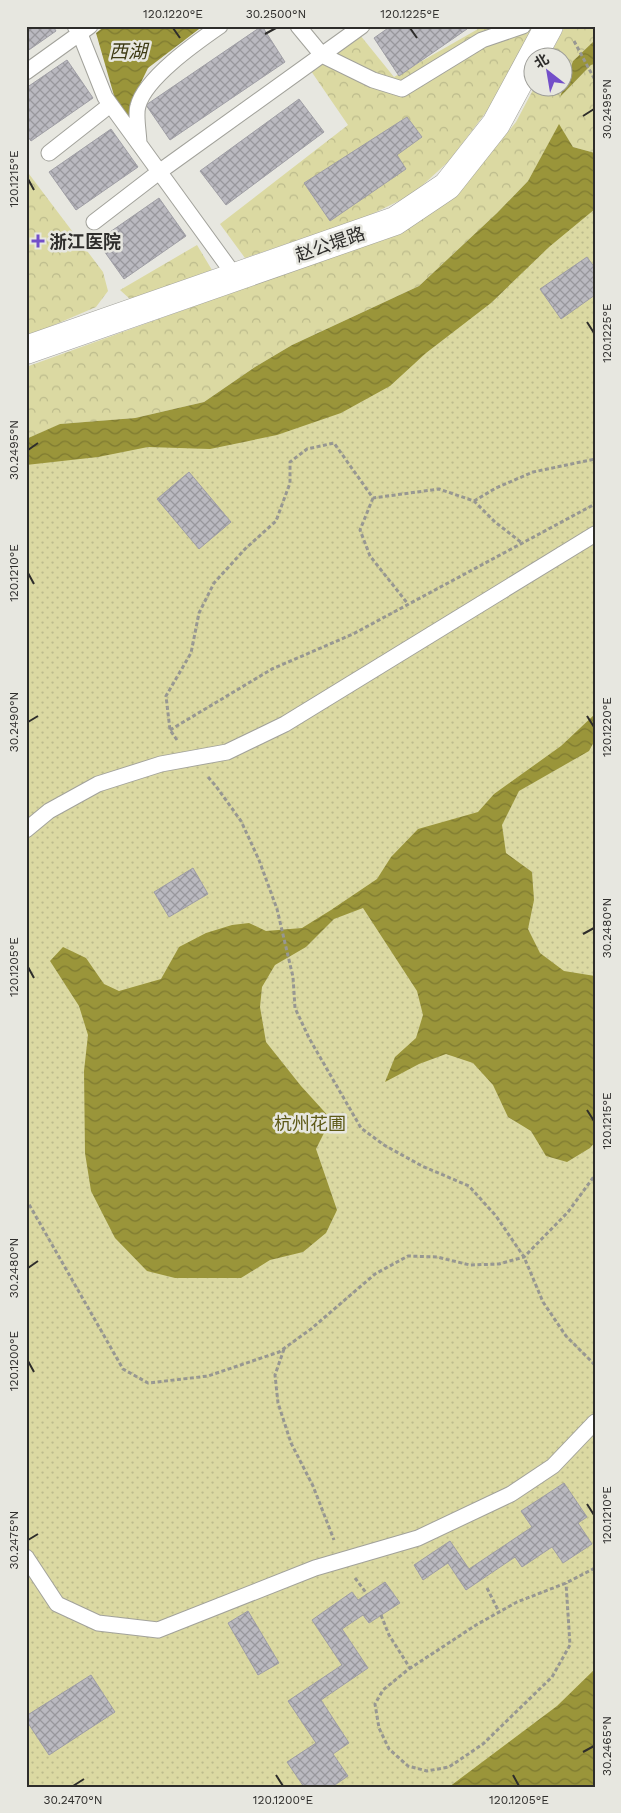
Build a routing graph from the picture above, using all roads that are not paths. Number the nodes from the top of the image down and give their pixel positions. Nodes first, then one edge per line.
1 (220, 26) edge
2 (298, 26) edge
3 (362, 26) edge
4 (523, 26) edge
5 (548, 26) edge
6 (82, 29) edge
7 (322, 55) junction
8 (26, 72) edge
9 (110, 105) junction
10 (139, 144) junction
11 (50, 153) dead end
12 (159, 172) junction
13 (94, 222) dead end
14 (235, 276) junction
15 (26, 350) edge
16 (595, 534) edge
17 (26, 830) edge
18 (595, 1422) edge
19 (26, 1557) edge

1 - 10 lane
2 - 7 lane
3 - 7 lane
4 - 7 lane
5 - 14 street, 赵公堤路
6 - 8 lane
6 - 9 lane
7 - 12 lane
9 - 10 lane
9 - 11 lane
10 - 12 lane
12 - 13 lane
12 - 14 lane
14 - 15 street, 赵公堤路
16 - 17 lane
18 - 19 lane

